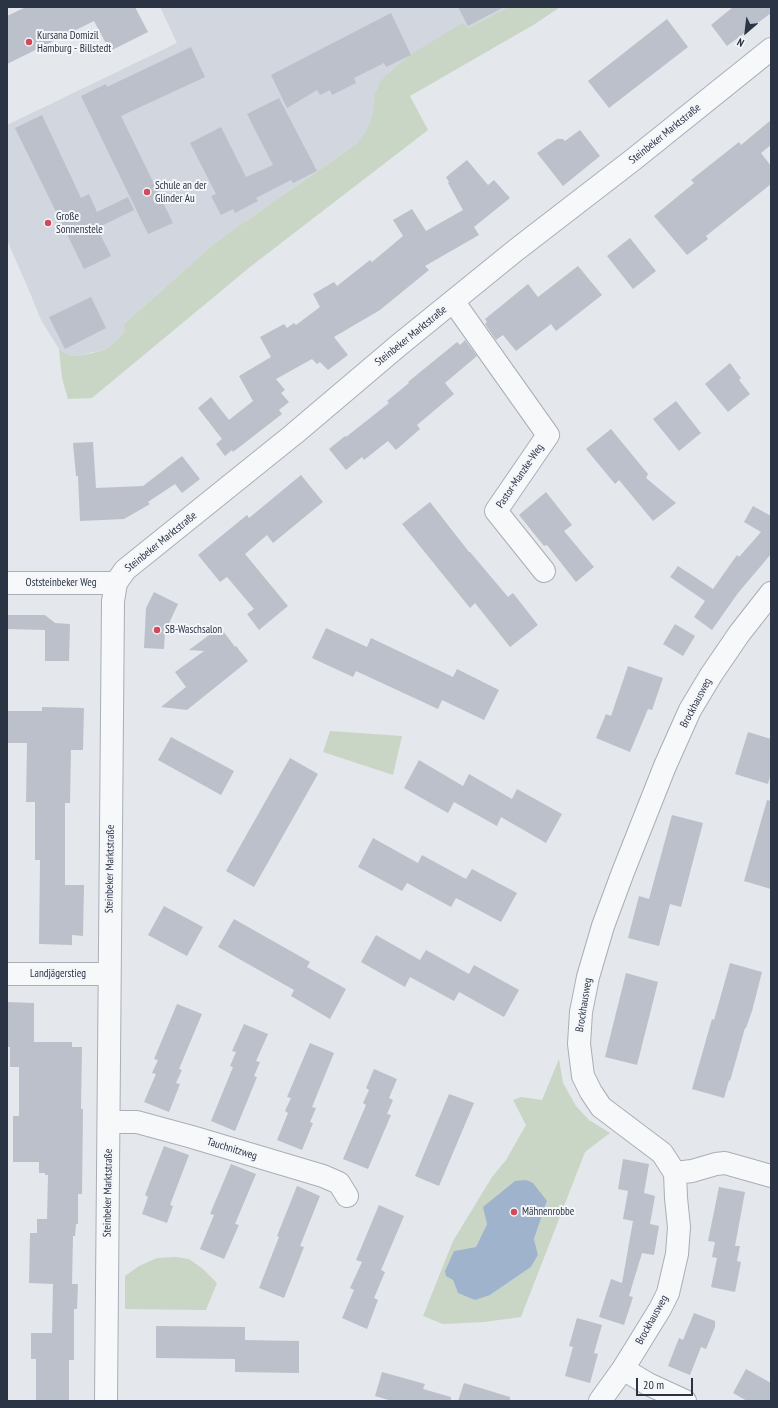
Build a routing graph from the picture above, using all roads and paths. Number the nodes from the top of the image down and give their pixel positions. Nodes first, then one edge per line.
1 (771, 49) edge
2 (453, 301) junction
3 (544, 571) dead end
4 (7, 583) edge
5 (116, 583) junction
6 (771, 593) edge
7 (7, 974) edge
8 (109, 974) junction
9 (109, 1122) junction
10 (675, 1173) junction
11 (771, 1176) edge
12 (347, 1196) dead end
13 (623, 1369) junction
14 (106, 1401) edge
15 (600, 1401) edge
16 (685, 1401) edge

1 - 2 street, Steinbeker Marktstraße
2 - 3 street, Pastor-Manzke-Weg
2 - 5 street, Steinbeker Marktstraße
4 - 5 street, Oststeinbeker Weg
5 - 8 street, Steinbeker Marktstraße
6 - 10 street, Brockhausweg
7 - 8 street, Landjägerstieg
8 - 9 street, Steinbeker Marktstraße
9 - 12 street, Tauchnitzweg
9 - 14 street, Steinbeker Marktstraße
10 - 11 street
10 - 13 street, Brockhausweg
13 - 15 street, Brockhausweg
13 - 16 street

